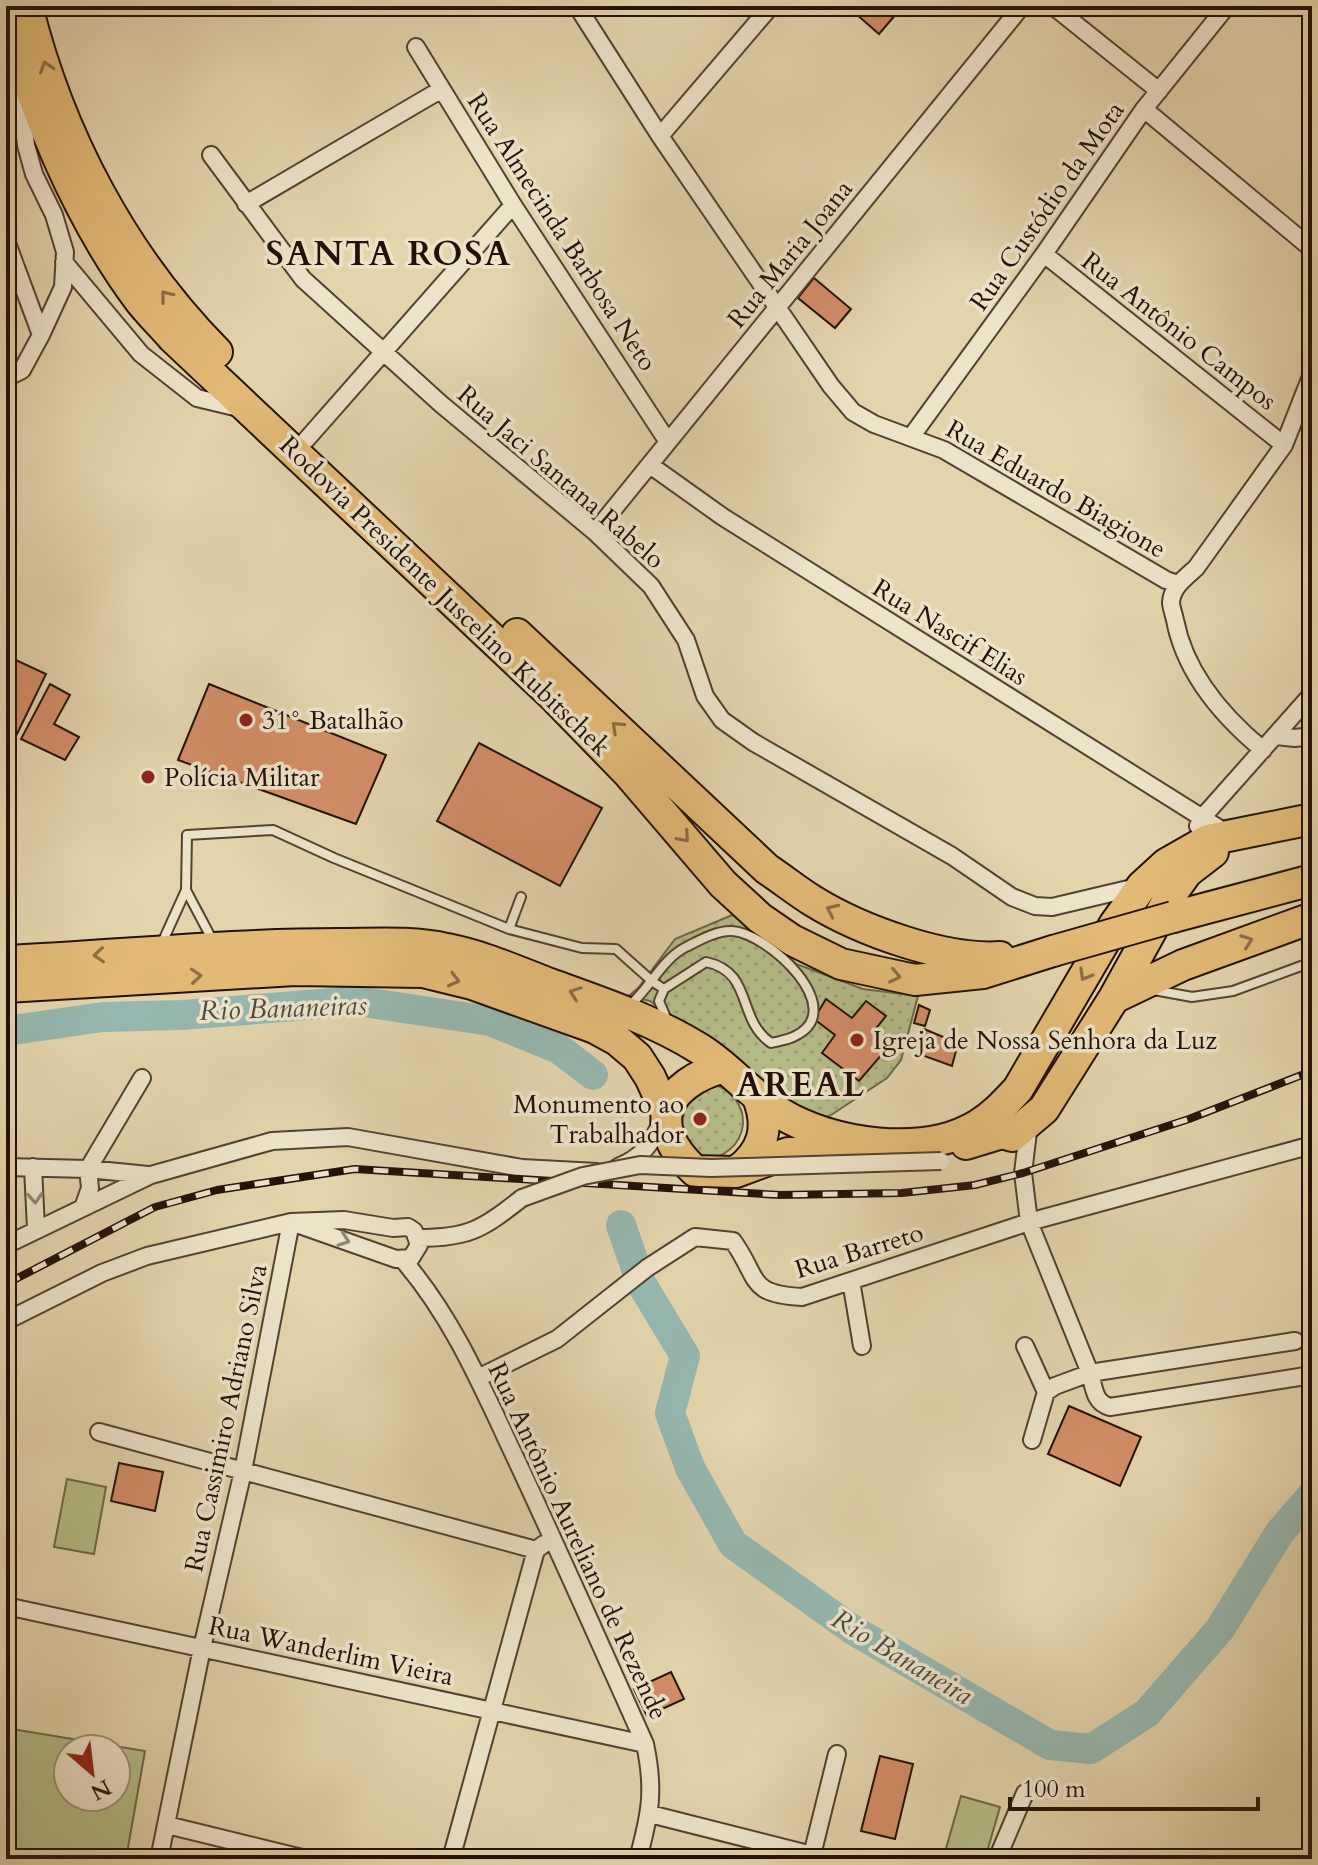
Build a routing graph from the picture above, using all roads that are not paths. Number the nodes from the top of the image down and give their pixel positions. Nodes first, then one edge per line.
1 (6, 6) edge
2 (27, 6) edge
3 (577, 6) edge
4 (771, 6) edge
5 (1022, 6) edge
6 (1053, 6) edge
7 (1227, 6) edge
8 (15, 42) junction
9 (416, 47) dead end
10 (442, 89) junction
11 (1159, 91) junction
12 (1144, 109) junction
13 (660, 136) junction
14 (211, 155) dead end
15 (246, 204) junction
16 (513, 205) junction
17 (7, 243) edge
18 (1312, 249) edge
19 (1044, 254) junction
20 (64, 262) junction
21 (777, 308) junction
22 (41, 335) junction
23 (384, 353) junction
24 (1312, 374) edge
25 (6, 378) edge
26 (253, 412) junction
27 (911, 437) junction
28 (306, 440) junction
29 (668, 442) junction
30 (1284, 445) junction
31 (650, 465) junction
32 (595, 532) junction
33 (1178, 584) junction
34 (1312, 694) edge
35 (1276, 736) junction
36 (1312, 736) edge
37 (1263, 750) junction
38 (1201, 819) junction
39 (1312, 819) edge
40 (1240, 833) junction
41 (1189, 860) junction
42 (1312, 880) edge
43 (1142, 886) junction
44 (186, 890) junction
45 (521, 897) dead end
46 (1312, 918) edge
47 (1114, 925) junction
48 (509, 929) junction
49 (1145, 942) junction
50 (217, 947) junction
51 (158, 951) junction
52 (1047, 953) junction
53 (296, 957) junction
54 (6, 961) edge
55 (1312, 962) edge
56 (48, 972) junction
57 (653, 982) junction
58 (6, 987) edge
59 (664, 989) junction
60 (1126, 993) junction
61 (624, 1011) junction
62 (699, 1048) junction
63 (724, 1067) junction
64 (142, 1078) dead end
65 (758, 1098) junction
66 (666, 1112) junction
67 (1010, 1126) junction
68 (1312, 1145) edge
69 (6, 1167) edge
70 (33, 1167) junction
71 (88, 1169) junction
72 (695, 1171) junction
73 (606, 1172) junction
74 (736, 1172) junction
75 (151, 1175) junction
76 (84, 1205) junction
77 (291, 1222) junction
78 (1029, 1222) junction
79 (393, 1228) junction
80 (36, 1229) junction
81 (418, 1238) junction
82 (6, 1245) edge
83 (399, 1259) junction
84 (851, 1281) junction
85 (6, 1321) edge
86 (1295, 1341) dead end
87 (862, 1346) dead end
88 (1025, 1346) dead end
89 (1090, 1373) junction
90 (1312, 1375) edge
91 (478, 1378) junction
92 (1046, 1392) junction
93 (99, 1432) dead end
94 (1032, 1440) dead end
95 (243, 1471) junction
96 (552, 1537) junction
97 (536, 1550) junction
98 (6, 1606) edge
99 (202, 1648) junction
100 (492, 1710) junction
101 (645, 1744) junction
102 (837, 1754) dead end
103 (1025, 1793) dead end
104 (650, 1814) junction
105 (167, 1825) junction
106 (817, 1858) edge
107 (159, 1859) edge
108 (306, 1859) edge
109 (451, 1859) edge
110 (638, 1859) edge
111 (997, 1859) edge

1 - 8 highway, Rodovia Presidente Juscelino Kubitschek
28 -> 2 highway, Rodovia Presidente Juscelino Kubitschek
3 - 13 street, Rua Eduardo Biagione
4 - 13 street
5 - 21 street, Rua Maria Joana
6 - 11 street
7 - 11 street, Rua Custódio da Mota
8 - 20 street
8 - 26 highway, Rodovia Presidente Juscelino Kubitschek
9 - 10 street, Rua Almecinda Barbosa Neto
10 - 15 street
10 - 16 street, Rua Almecinda Barbosa Neto
11 - 12 street, Rua Custódio da Mota
12 - 18 street
12 - 19 street, Rua Custódio da Mota
13 - 21 street, Rua Eduardo Biagione
14 - 15 street, Rua Jaci Santana Rabelo
15 - 23 street, Rua Jaci Santana Rabelo
16 - 23 street
16 - 29 street, Rua Almecinda Barbosa Neto
17 - 22 street
19 - 27 street, Rua Custódio da Mota
19 - 30 street, Rua Antônio Campos
20 - 22 street
20 - 26 street
21 - 27 street, Rua Eduardo Biagione
21 - 29 street, Rua Maria Joana
22 - 25 street
23 - 28 street
23 - 32 street, Rua Jaci Santana Rabelo
24 - 30 street, Rua Eduardo Biagione
26 -> 52 highway, Rodovia Presidente Juscelino Kubitschek
27 - 33 street, Rua Eduardo Biagione
52 -> 28 highway, Rodovia Presidente Juscelino Kubitschek
29 - 31 street, Rua Maria Joana
30 - 33 street, Rua Eduardo Biagione
31 - 32 street, Rua Maria Joana
31 - 38 street, Rua Nascif Elias
32 - 43 street, Rua Jaci Santana Rabelo
33 - 37 street, Rua Eduardo Biagione
34 - 35 street
35 - 36 street
35 - 37 street
37 - 38 street
38 - 40 street, Rua Nascif Elias
38 - 41 street
39 - 40 highway
40 - 41 highway
41 - 43 highway
41 - 49 highway
42 - 52 highway, Rodovia Presidente Juscelino Kubitschek, bridge
43 - 47 highway
44 - 48 lane
44 - 50 lane
44 - 51 lane
45 - 48 lane
60 -> 46 highway
47 - 49 highway
47 -> 67 highway
48 - 57 lane
49 - 60 highway
50 - 51 highway
50 - 53 highway
51 -> 56 highway
56 -> 53 highway
61 -> 53 highway
53 -> 66 highway
54 - 56 highway
55 - 60 lane
56 - 58 highway
57 - 59 lane
57 - 59 lane
57 - 61 lane
59 - 62 lane
60 - 67 highway
61 - 62 highway
62 - 63 highway
63 - 65 highway
63 - 66 highway
64 - 71 street
65 - 67 highway
65 - 74 highway
66 - 72 highway
66 - 73 street
67 - 74 highway
67 - 78 street
67 - 81 street, bridge
68 - 78 street, Rua Barreto
69 - 70 street
70 - 71 street
70 -> 80 street
71 - 75 street
71 - 76 street
72 - 73 street
72 - 74 highway
73 - 75 street
75 - 76 street
76 - 80 street
77 - 79 street
77 -> 83 street
77 - 85 street
77 - 95 street, Rua Cassimiro Adriano Silva
78 - 84 street, Rua Barreto
78 - 89 street
79 - 81 street
79 - 83 street
80 - 82 street
81 - 83 street
83 - 91 street, Rua Antônio Aureliano de Rezende
84 - 87 street
84 - 91 street, Rua Barreto
86 - 89 street
88 - 92 street
89 - 90 street
89 - 92 street
91 - 96 street, Rua Antônio Aureliano de Rezende
92 - 94 street
93 - 95 street
95 - 97 street
95 - 99 street, Rua Cassimiro Adriano Silva
96 - 97 street
96 - 101 street, Rua Antônio Aureliano de Rezende
97 - 100 street
98 - 99 street, Rua Wanderlim Vieira
99 - 100 street, Rua Wanderlim Vieira
99 - 105 street, Rua Cassimiro Adriano Silva
100 - 101 street, Rua Wanderlim Vieira
100 - 109 street
101 - 104 street, Rua Antônio Aureliano de Rezende
102 - 106 street
103 - 111 street
104 - 106 street
104 - 110 street, Rua Antônio Aureliano de Rezende
105 - 107 street, Rua Cassimiro Adriano Silva
105 - 108 street

